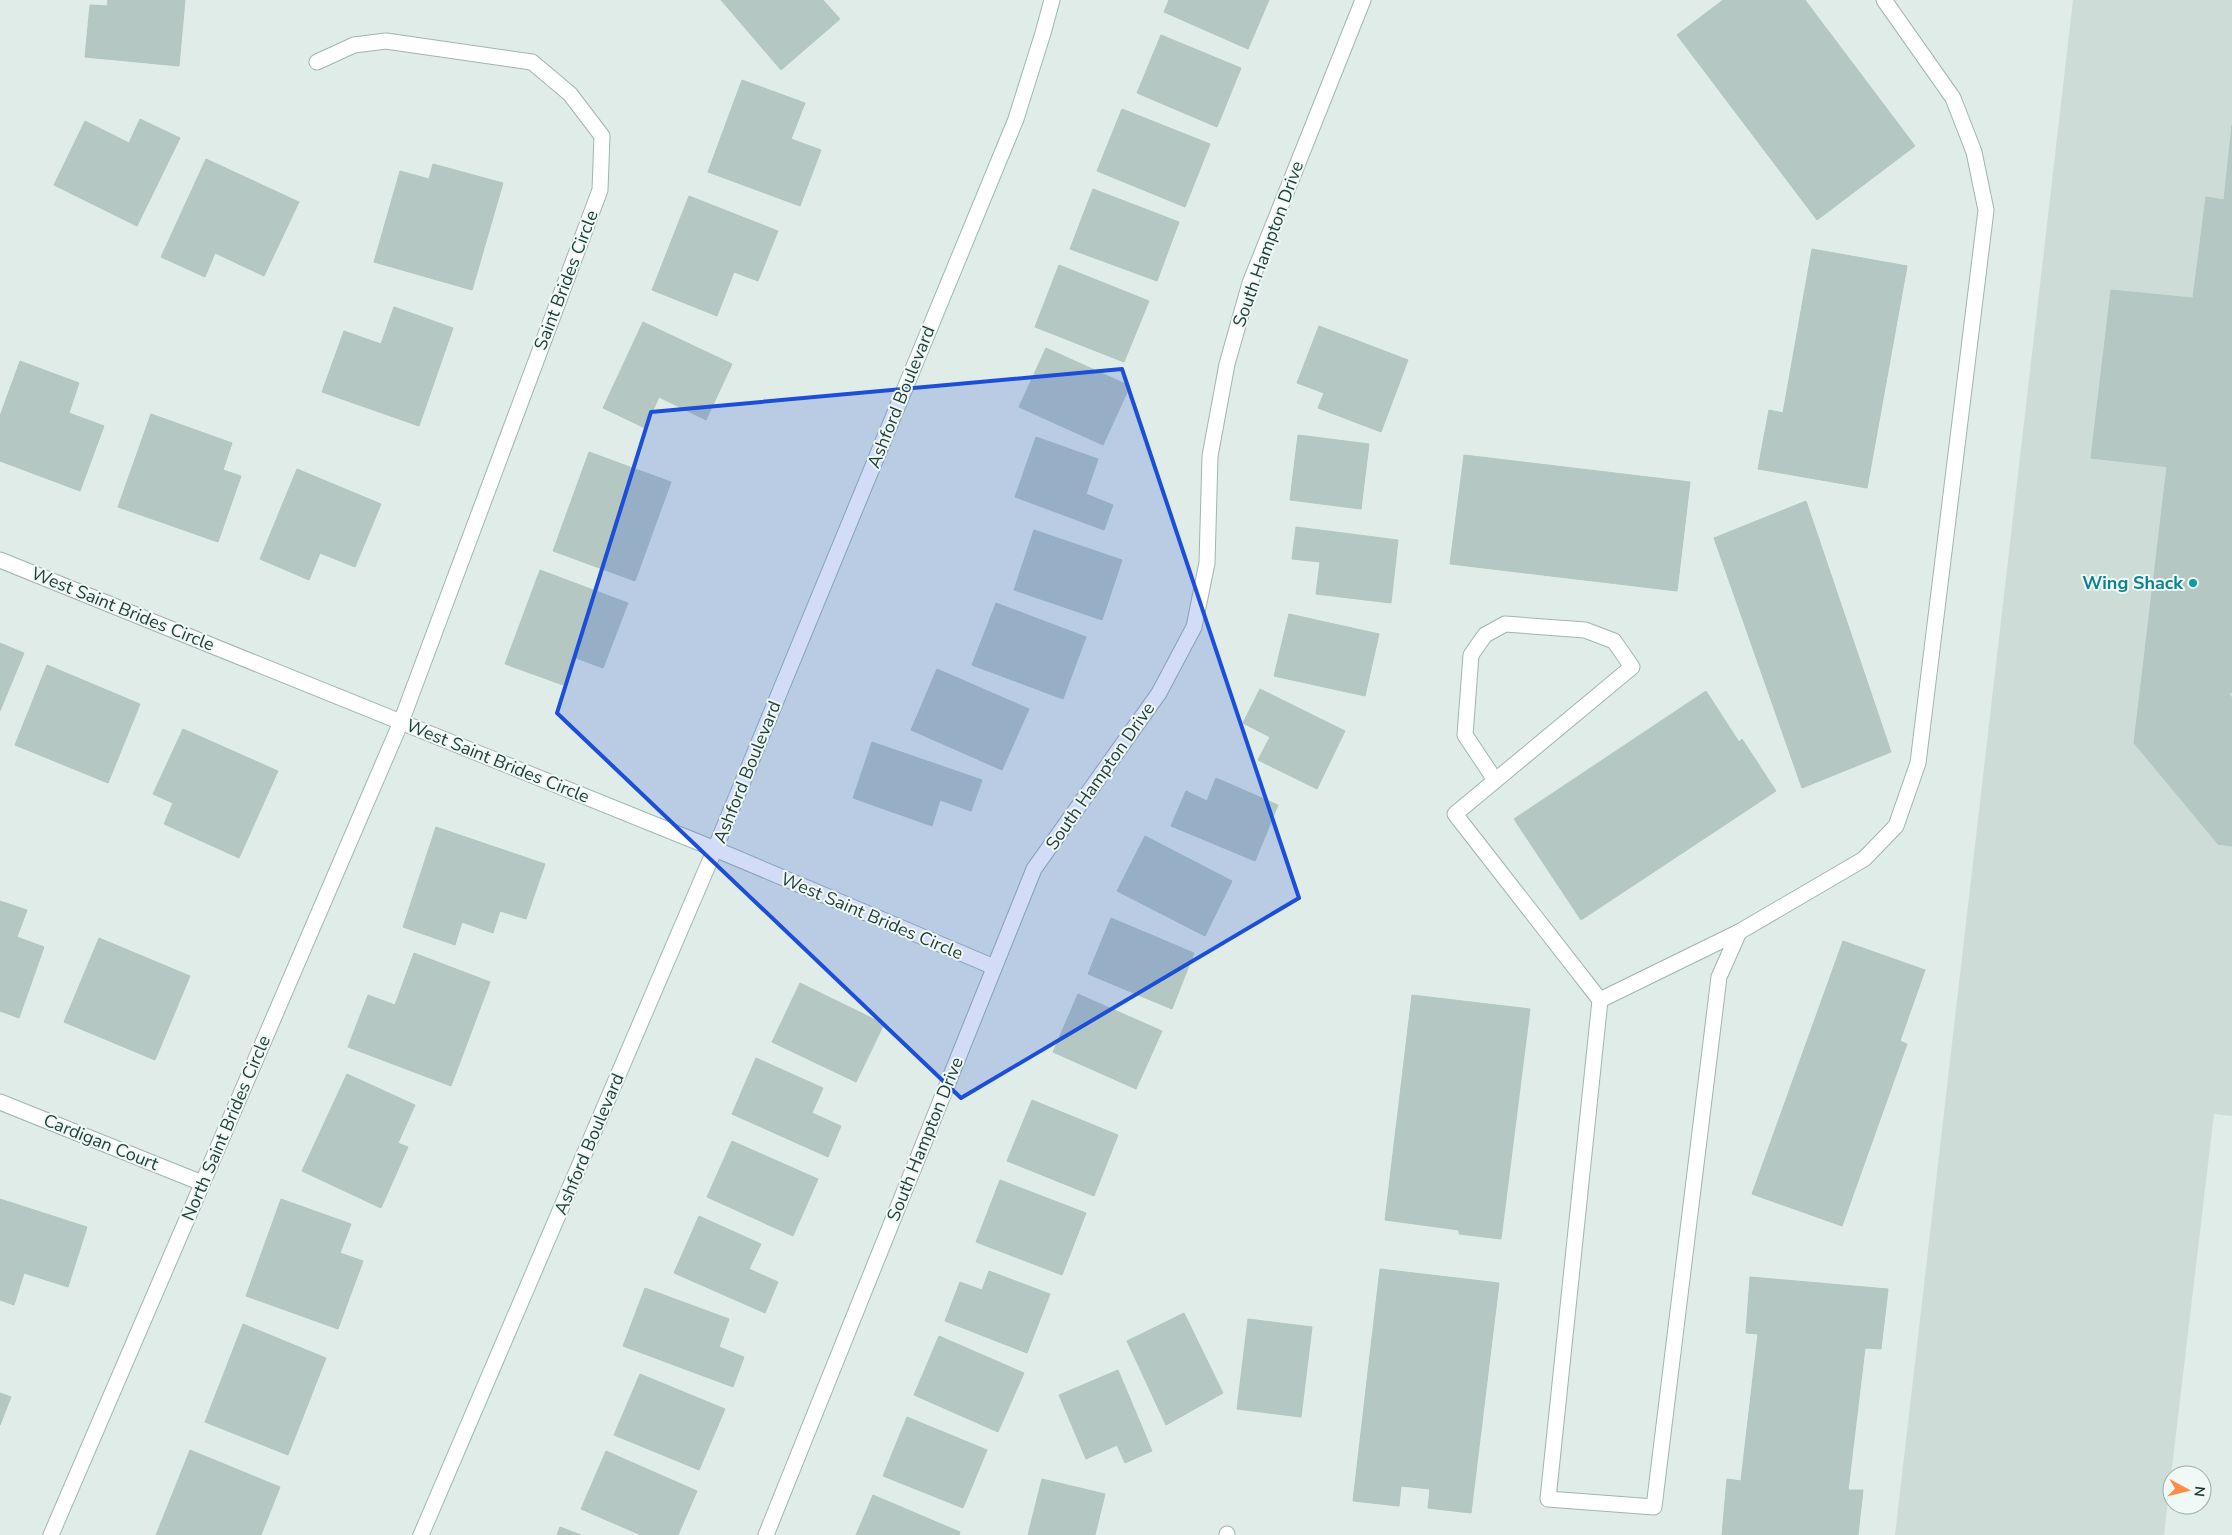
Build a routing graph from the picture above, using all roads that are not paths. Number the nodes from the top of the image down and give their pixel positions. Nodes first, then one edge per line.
1 (1052, 0) edge
2 (1363, 0) edge
3 (1884, 0) edge
4 (318, 62) dead end
5 (0, 560) edge
6 (401, 722) junction
7 (1495, 780) junction
8 (715, 849) junction
9 (1739, 932) junction
10 (994, 967) junction
11 (1600, 1000) junction
12 (0, 1102) edge
13 (202, 1183) junction
14 (51, 1535) edge
15 (421, 1535) edge
16 (766, 1535) edge

1 - 8 street, Ashford Boulevard
2 - 10 street, South Hampton Drive
3 - 9 street
4 - 6 street, Saint Brides Circle
5 - 6 street, West Saint Brides Circle
6 - 8 street, West Saint Brides Circle
6 - 13 street, North Saint Brides Circle
7 - 7 street
7 - 11 street
8 - 10 street, West Saint Brides Circle
8 - 15 street, Ashford Boulevard
9 - 11 street
9 - 11 street
10 - 16 street, South Hampton Drive
12 - 13 street, Cardigan Court
13 - 14 street, North Saint Brides Circle

